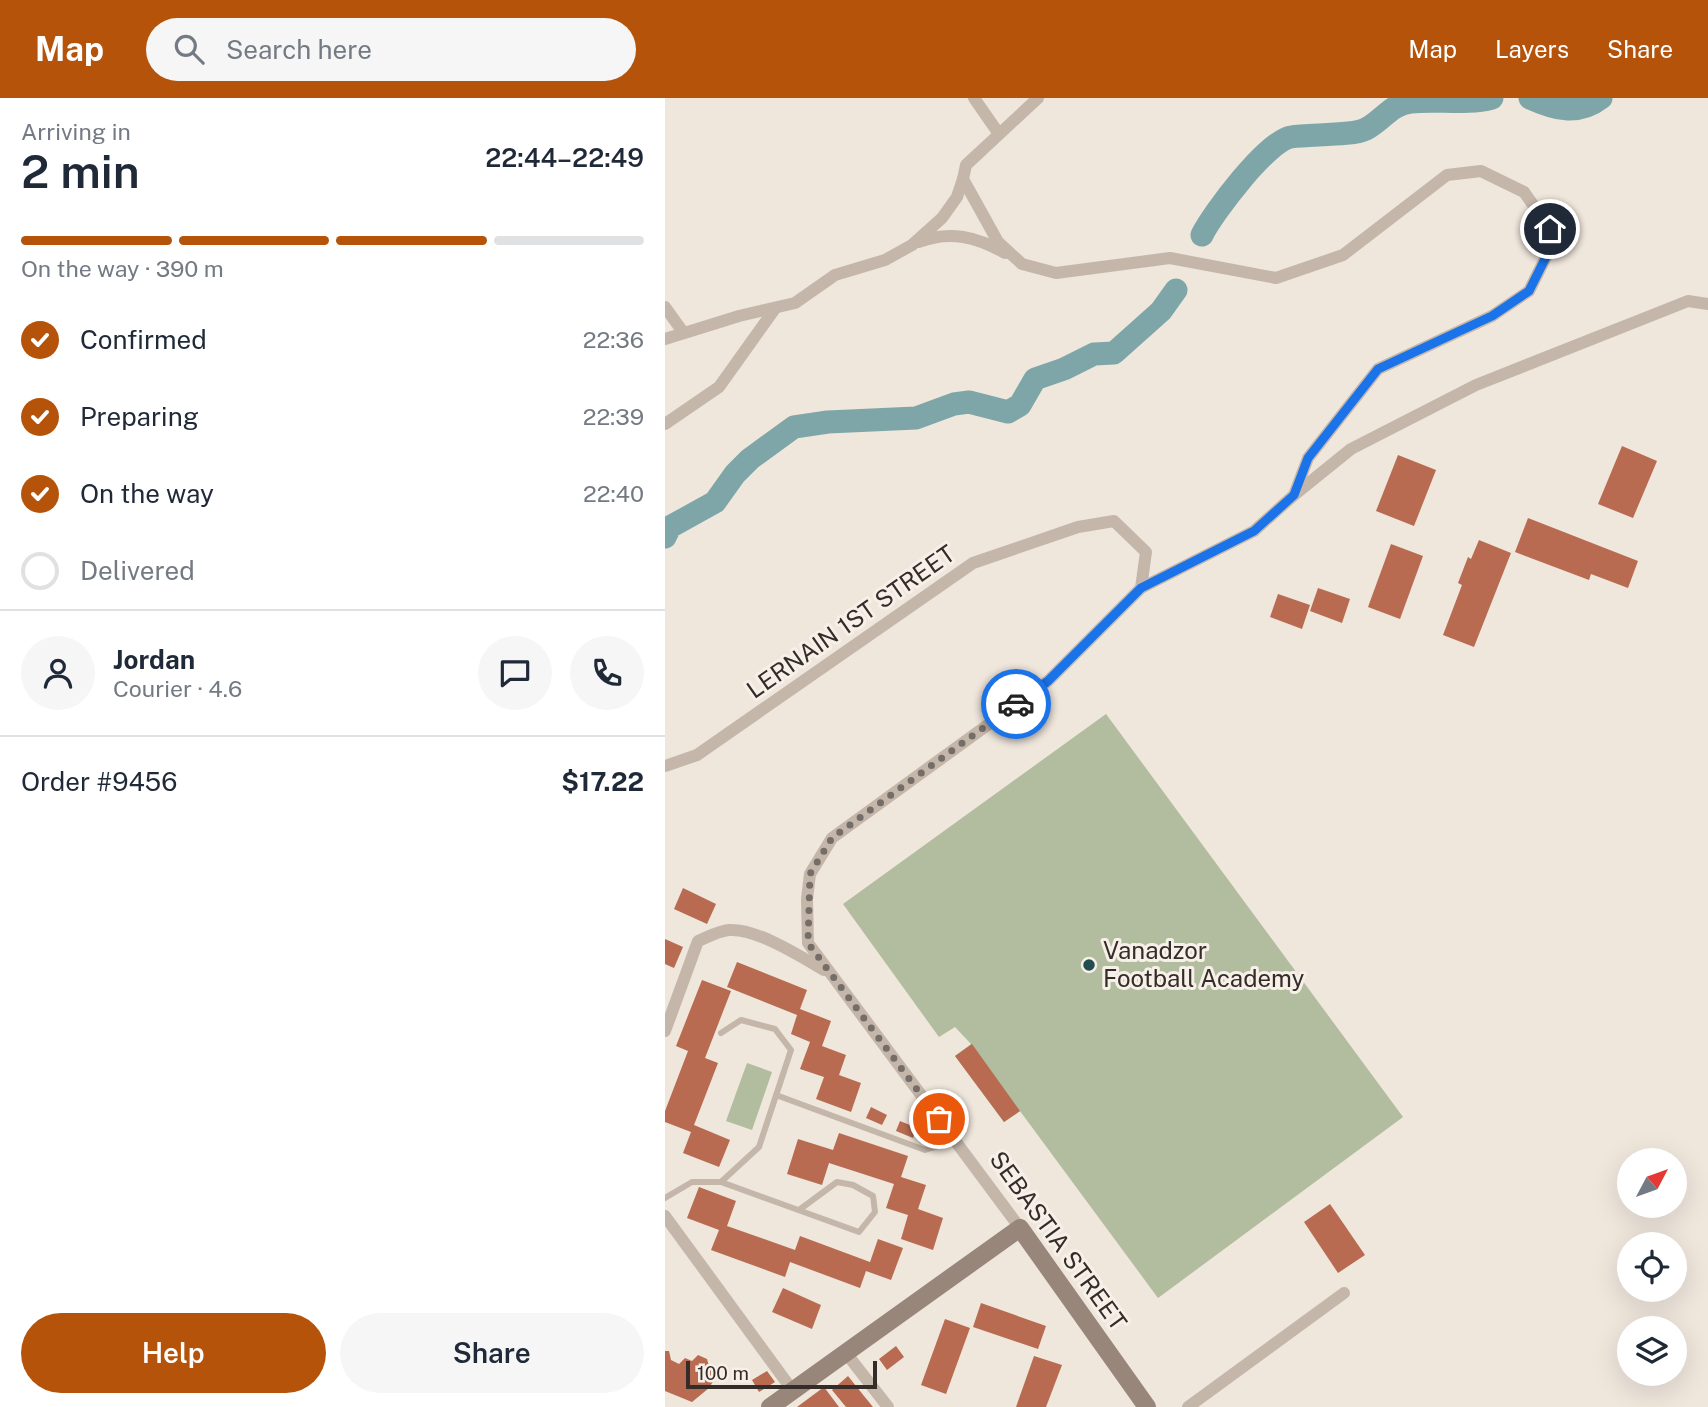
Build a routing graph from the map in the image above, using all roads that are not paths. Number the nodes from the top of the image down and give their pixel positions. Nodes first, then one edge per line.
1 (974, 98) edge
2 (1038, 98) edge
3 (999, 134) junction
4 (963, 179) junction
5 (912, 245) junction
6 (1021, 264) junction
7 (1708, 304) edge
8 (665, 307) edge
9 (775, 310) junction
10 (683, 332) junction
11 (665, 339) edge
12 (665, 424) edge
13 (1294, 495) junction
14 (1141, 588) junction
15 (665, 766) edge
16 (828, 972) junction
17 (665, 1031) edge
18 (721, 1033) dead end
19 (776, 1095) junction
20 (955, 1140) junction
21 (722, 1182) junction
22 (665, 1198) edge
23 (799, 1210) junction
24 (665, 1216) edge
25 (1020, 1228) junction
26 (1344, 1293) dead end
27 (846, 1353) junction
28 (793, 1391) junction
29 (770, 1407) edge
30 (888, 1407) edge
31 (1147, 1407) edge
32 (1188, 1407) edge

1 - 3 street
2 - 3 street
3 - 4 street
4 - 5 street
4 - 6 street
5 - 6 street
5 - 9 street
6 - 13 street
7 - 13 street, SEBASTIA STREET
8 - 10 street
9 - 10 street
9 - 12 street
10 - 11 street
13 - 14 street, SEBASTIA STREET
14 - 15 street, LERNAIN 1ST STREET
14 - 16 street, SEBASTIA STREET
16 - 17 street
16 - 20 street, SEBASTIA STREET
18 - 19 lane
19 - 20 lane
19 - 21 lane
20 - 25 street, SEBASTIA STREET
21 - 22 lane
21 - 23 lane
23 - 23 lane
24 - 28 street
25 - 27 street
25 - 31 street, SEBASTIA STREET
26 - 32 street
27 - 28 street
27 - 30 street
28 - 29 street

